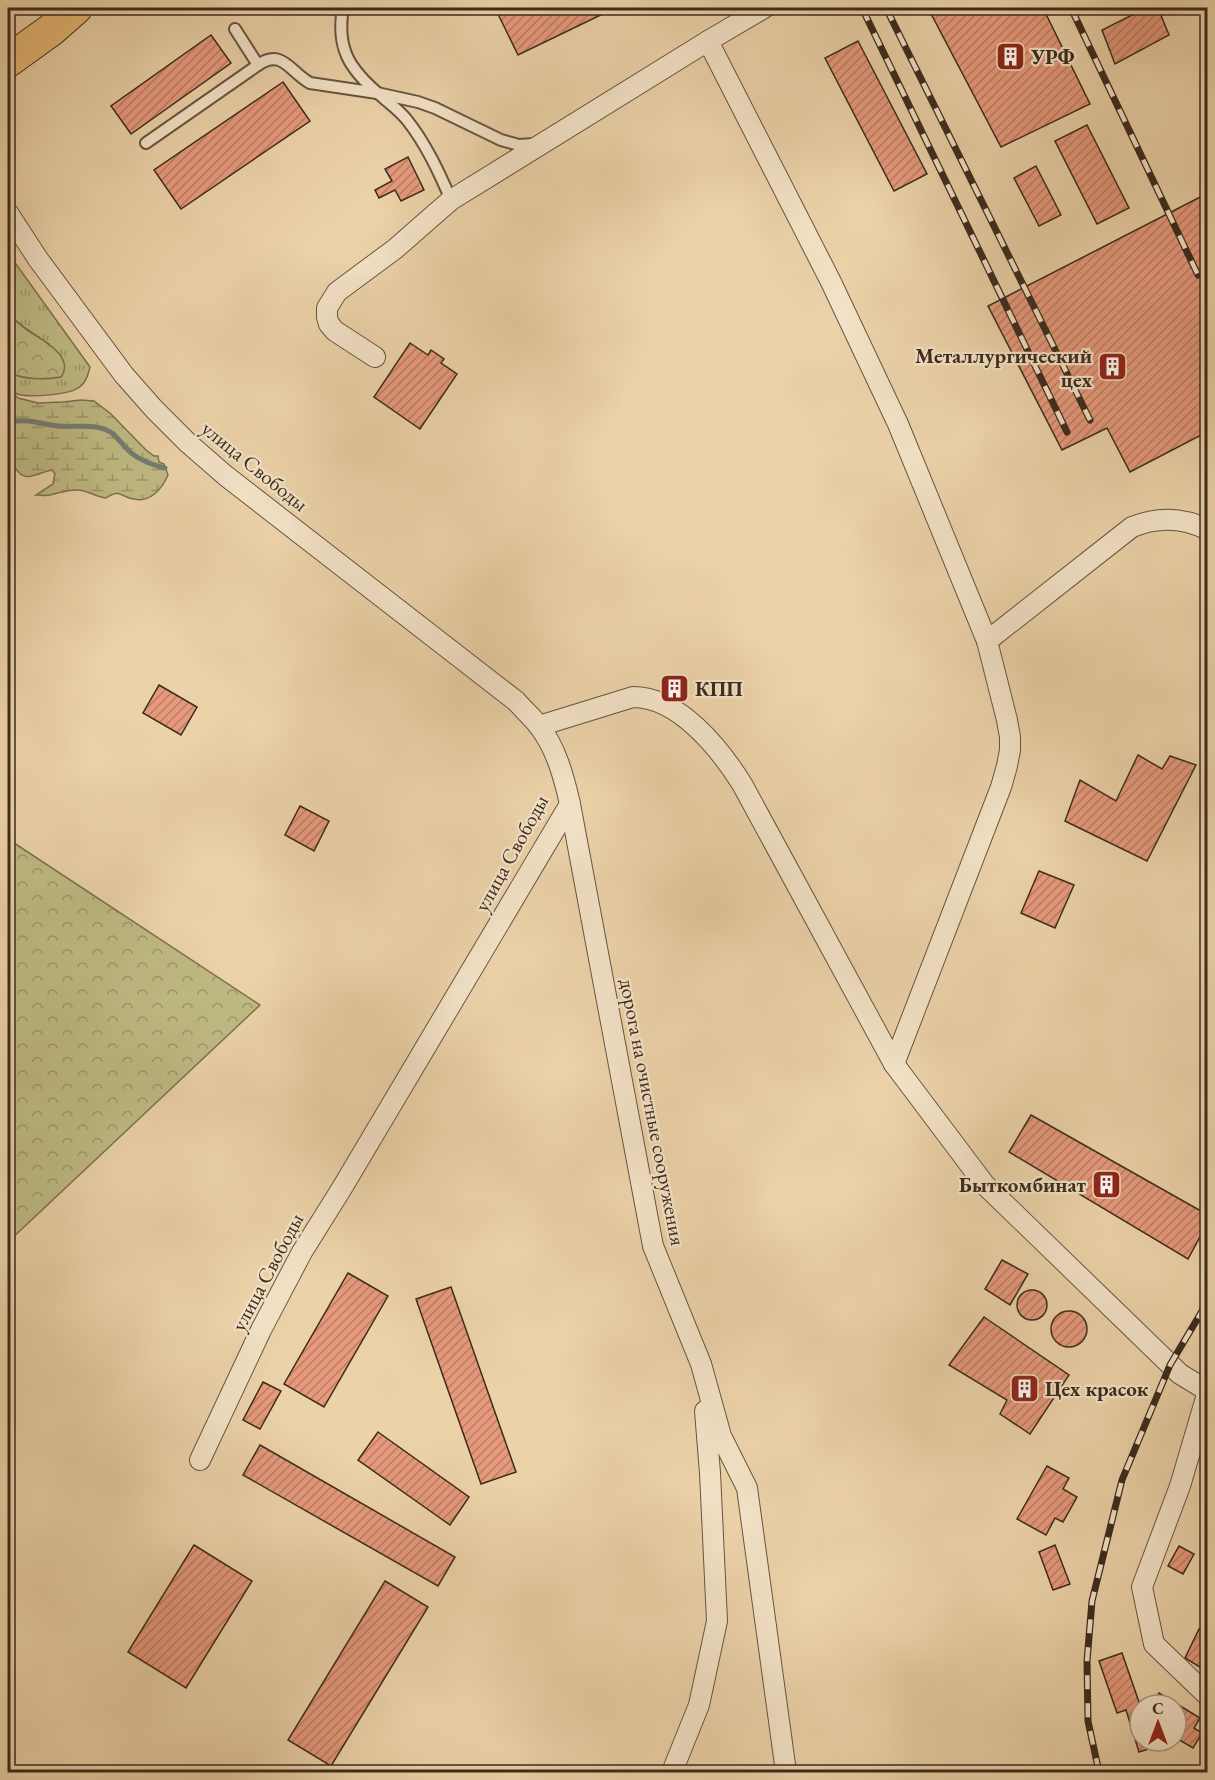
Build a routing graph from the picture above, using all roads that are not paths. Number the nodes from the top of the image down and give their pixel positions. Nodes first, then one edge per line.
1 (76, 8) edge
2 (343, 8) edge
3 (764, 8) edge
4 (235, 29) dead end
5 (708, 41) junction
6 (8, 61) edge
7 (258, 65) junction
8 (377, 93) junction
9 (146, 143) dead end
10 (540, 144) junction
11 (451, 200) junction
12 (8, 213) edge
13 (375, 357) dead end
14 (1208, 530) edge
15 (987, 641) junction
16 (539, 726) junction
17 (570, 804) junction
18 (894, 1064) junction
19 (701, 1364) junction
20 (1208, 1391) edge
21 (200, 1460) dead end
22 (1208, 1696) edge
23 (672, 1773) edge
24 (786, 1773) edge

1 - 6 main road
2 - 8 lane
3 - 5 street
4 - 7 lane
5 - 10 street
5 - 15 street
7 - 8 lane
7 - 9 lane
8 - 10 lane
8 - 11 lane
10 - 11 street
11 - 13 street
12 - 16 street, улица Свободы
14 - 15 street
15 - 18 street
16 - 17 street, улица Свободы
16 - 18 street
17 - 19 street, дорога на очистные сооружения
17 - 21 street, улица Свободы
18 - 20 street
19 - 23 street
19 - 24 street, дорога на очистные сооружения
20 - 22 street

